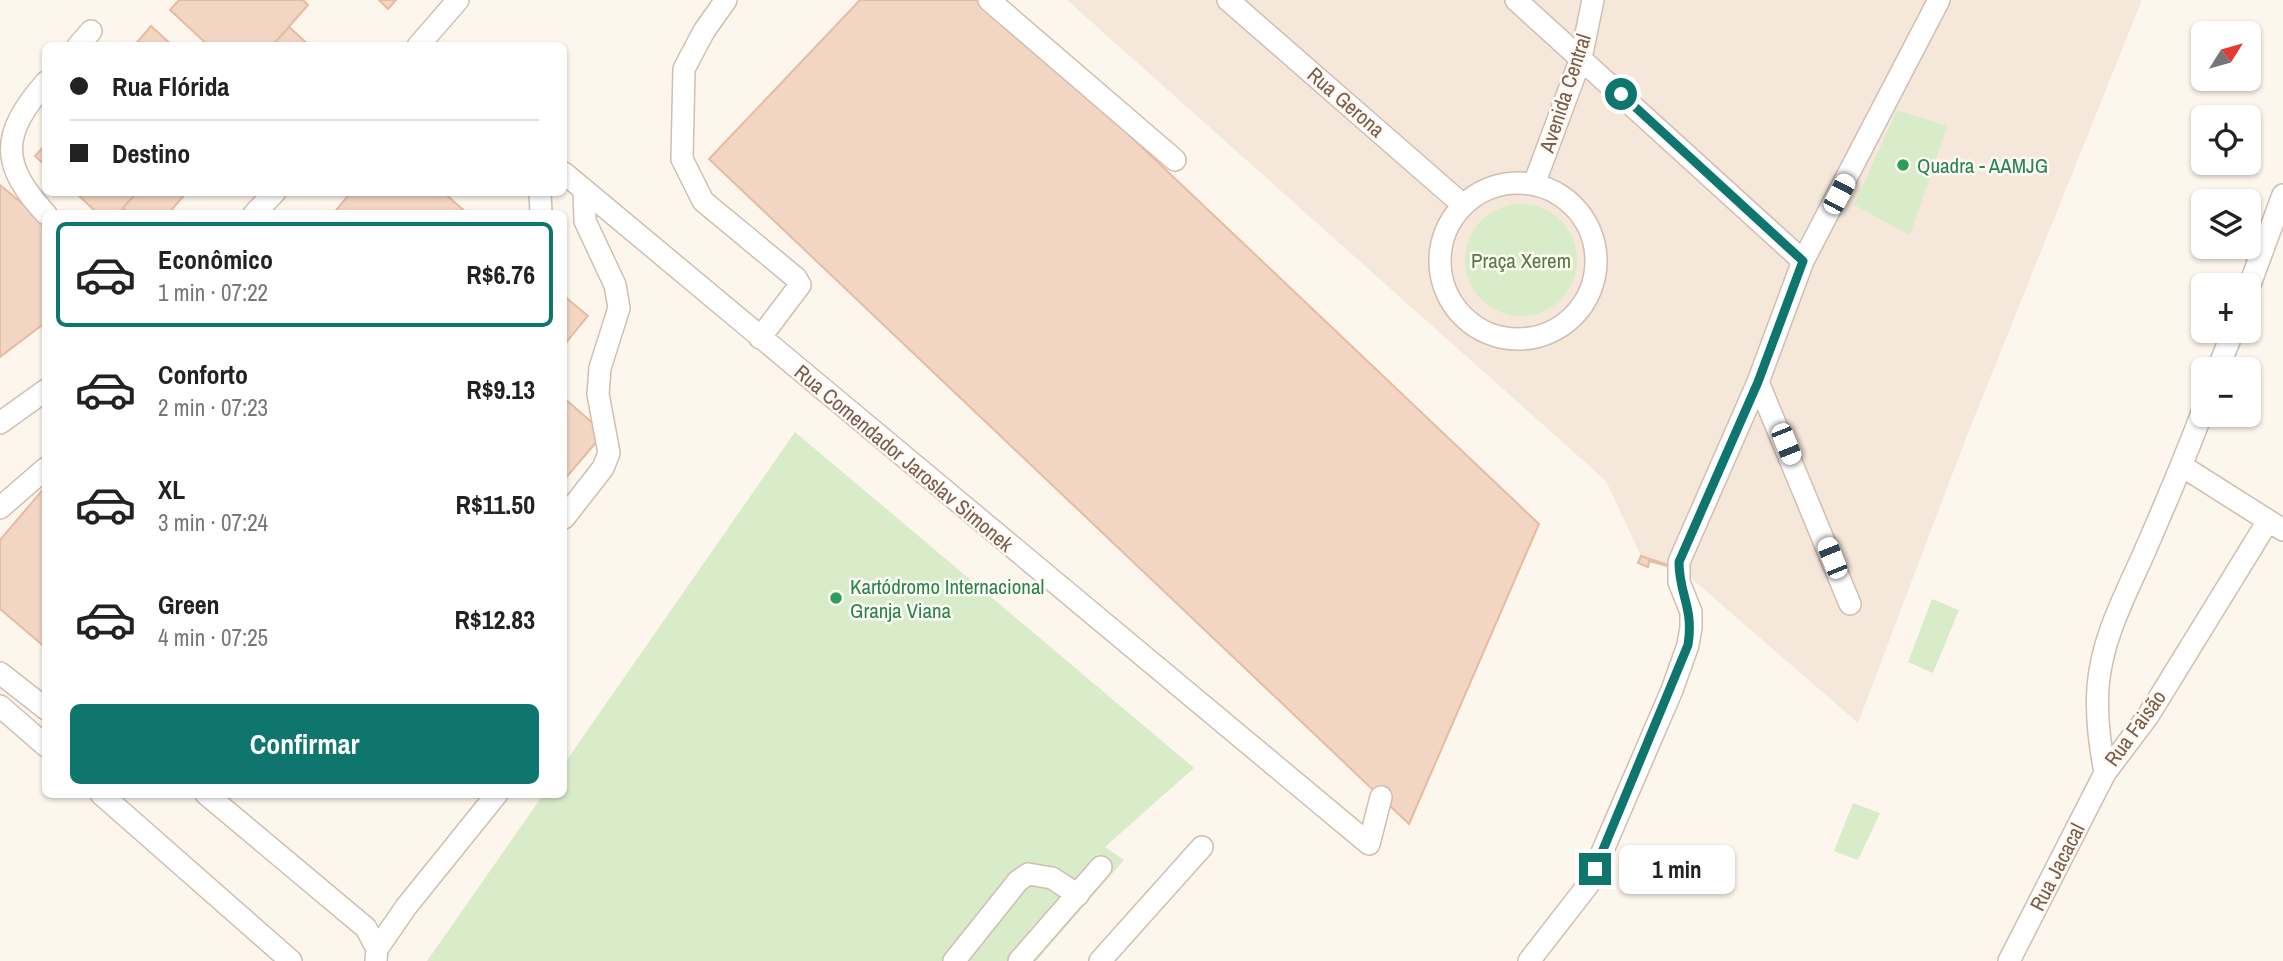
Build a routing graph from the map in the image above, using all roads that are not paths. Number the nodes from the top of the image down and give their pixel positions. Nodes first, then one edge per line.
1 (458, 0) edge
2 (726, 0) edge
3 (989, 0) edge
4 (1228, 0) edge
5 (1516, 0) edge
6 (1593, 0) edge
7 (1939, 0) edge
8 (421, 42) edge
9 (1581, 58) junction
10 (42, 86) edge
11 (1175, 160) dead end
12 (567, 176) edge
13 (1534, 184) junction
14 (584, 190) junction
15 (2283, 195) edge
16 (271, 196) edge
17 (1463, 205) junction
18 (258, 210) edge
19 (42, 211) edge
20 (1803, 261) junction
21 (2254, 273) edge
22 (760, 338) junction
23 (1758, 382) junction
24 (42, 393) edge
25 (0, 423) edge
26 (2197, 427) edge
27 (2182, 466) junction
28 (42, 471) edge
29 (0, 508) edge
30 (567, 514) edge
31 (2276, 525) edge
32 (1850, 604) dead end
33 (0, 673) edge
34 (0, 706) edge
35 (42, 706) edge
36 (42, 743) edge
37 (2105, 773) junction
38 (1381, 797) dead end
39 (106, 798) edge
40 (211, 798) edge
41 (493, 798) edge
42 (1202, 847) dead end
43 (1101, 867) dead end
44 (1078, 895) junction
45 (377, 955) edge
46 (962, 958) edge
47 (290, 961) edge
48 (1019, 961) edge
49 (1100, 961) edge
50 (1529, 961) edge
51 (2010, 961) edge

1 - 8 street
2 - 22 street
3 - 11 street
4 - 17 street, Rua Gerona
5 - 9 street
6 - 9 street, Avenida Central
7 - 20 street
9 - 13 street, Avenida Central
9 - 20 street
10 - 19 street
12 - 14 street, Rua Comendador Jaroslav Simonek
13 - 17 street
13 - 17 street
14 - 22 street, Rua Comendador Jaroslav Simonek
14 - 30 street
15 - 21 street
16 - 18 street
20 - 23 street
22 - 38 street, Rua Comendador Jaroslav Simonek
23 - 32 street
23 - 50 street
24 - 25 street
26 - 27 street, Rua Faisão
27 - 31 street
27 - 37 street, Rua Faisão
28 - 29 street
31 - 37 street, Rua Faisão
33 - 35 street
34 - 36 street
37 - 51 street, Rua Jacacal
39 - 47 street
40 - 45 street
41 - 45 street
42 - 49 street
43 - 44 street
44 - 46 street
44 - 48 street

